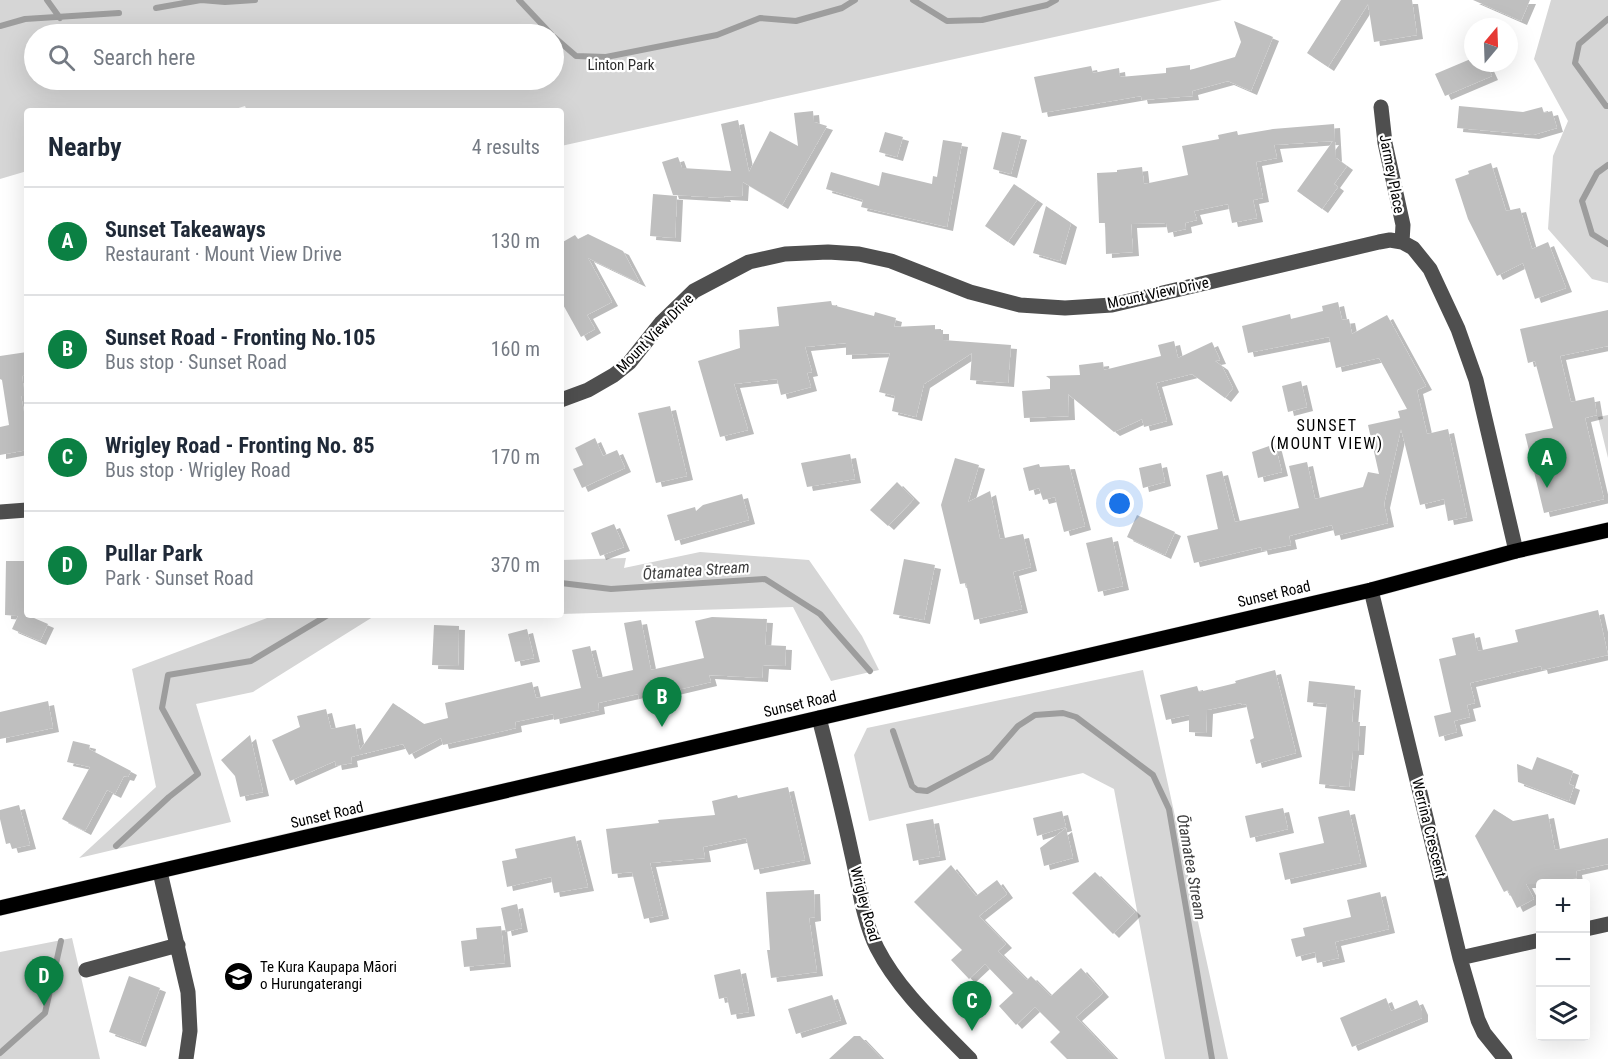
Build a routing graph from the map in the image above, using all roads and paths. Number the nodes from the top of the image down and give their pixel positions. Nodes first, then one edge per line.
1 (1381, 107) dead end
2 (1402, 242) junction
3 (564, 399) edge
4 (24, 510) edge
5 (0, 512) edge
6 (1608, 530) edge
7 (1516, 551) junction
8 (1371, 590) junction
9 (819, 718) junction
10 (160, 872) junction
11 (0, 908) edge
12 (1608, 924) edge
13 (1590, 929) edge
14 (1536, 941) edge
15 (178, 945) junction
16 (1460, 958) junction
17 (86, 970) dead end
18 (186, 1059) edge
19 (970, 1059) edge
20 (1505, 1059) edge

1 - 2 street, Jarmey Place
2 - 3 street, Mount View Drive
2 - 7 street
4 - 5 street
6 - 7 main road, Sunset Road
7 - 8 main road, Sunset Road
8 - 9 main road, Sunset Road
8 - 16 street, Werrina Crescent
9 - 10 main road, Sunset Road
9 - 19 street, Wrigley Road
10 - 11 main road, Sunset Road
10 - 15 street
12 - 13 street
14 - 16 street
15 - 17 street
15 - 18 street
16 - 20 street, Werrina Crescent

